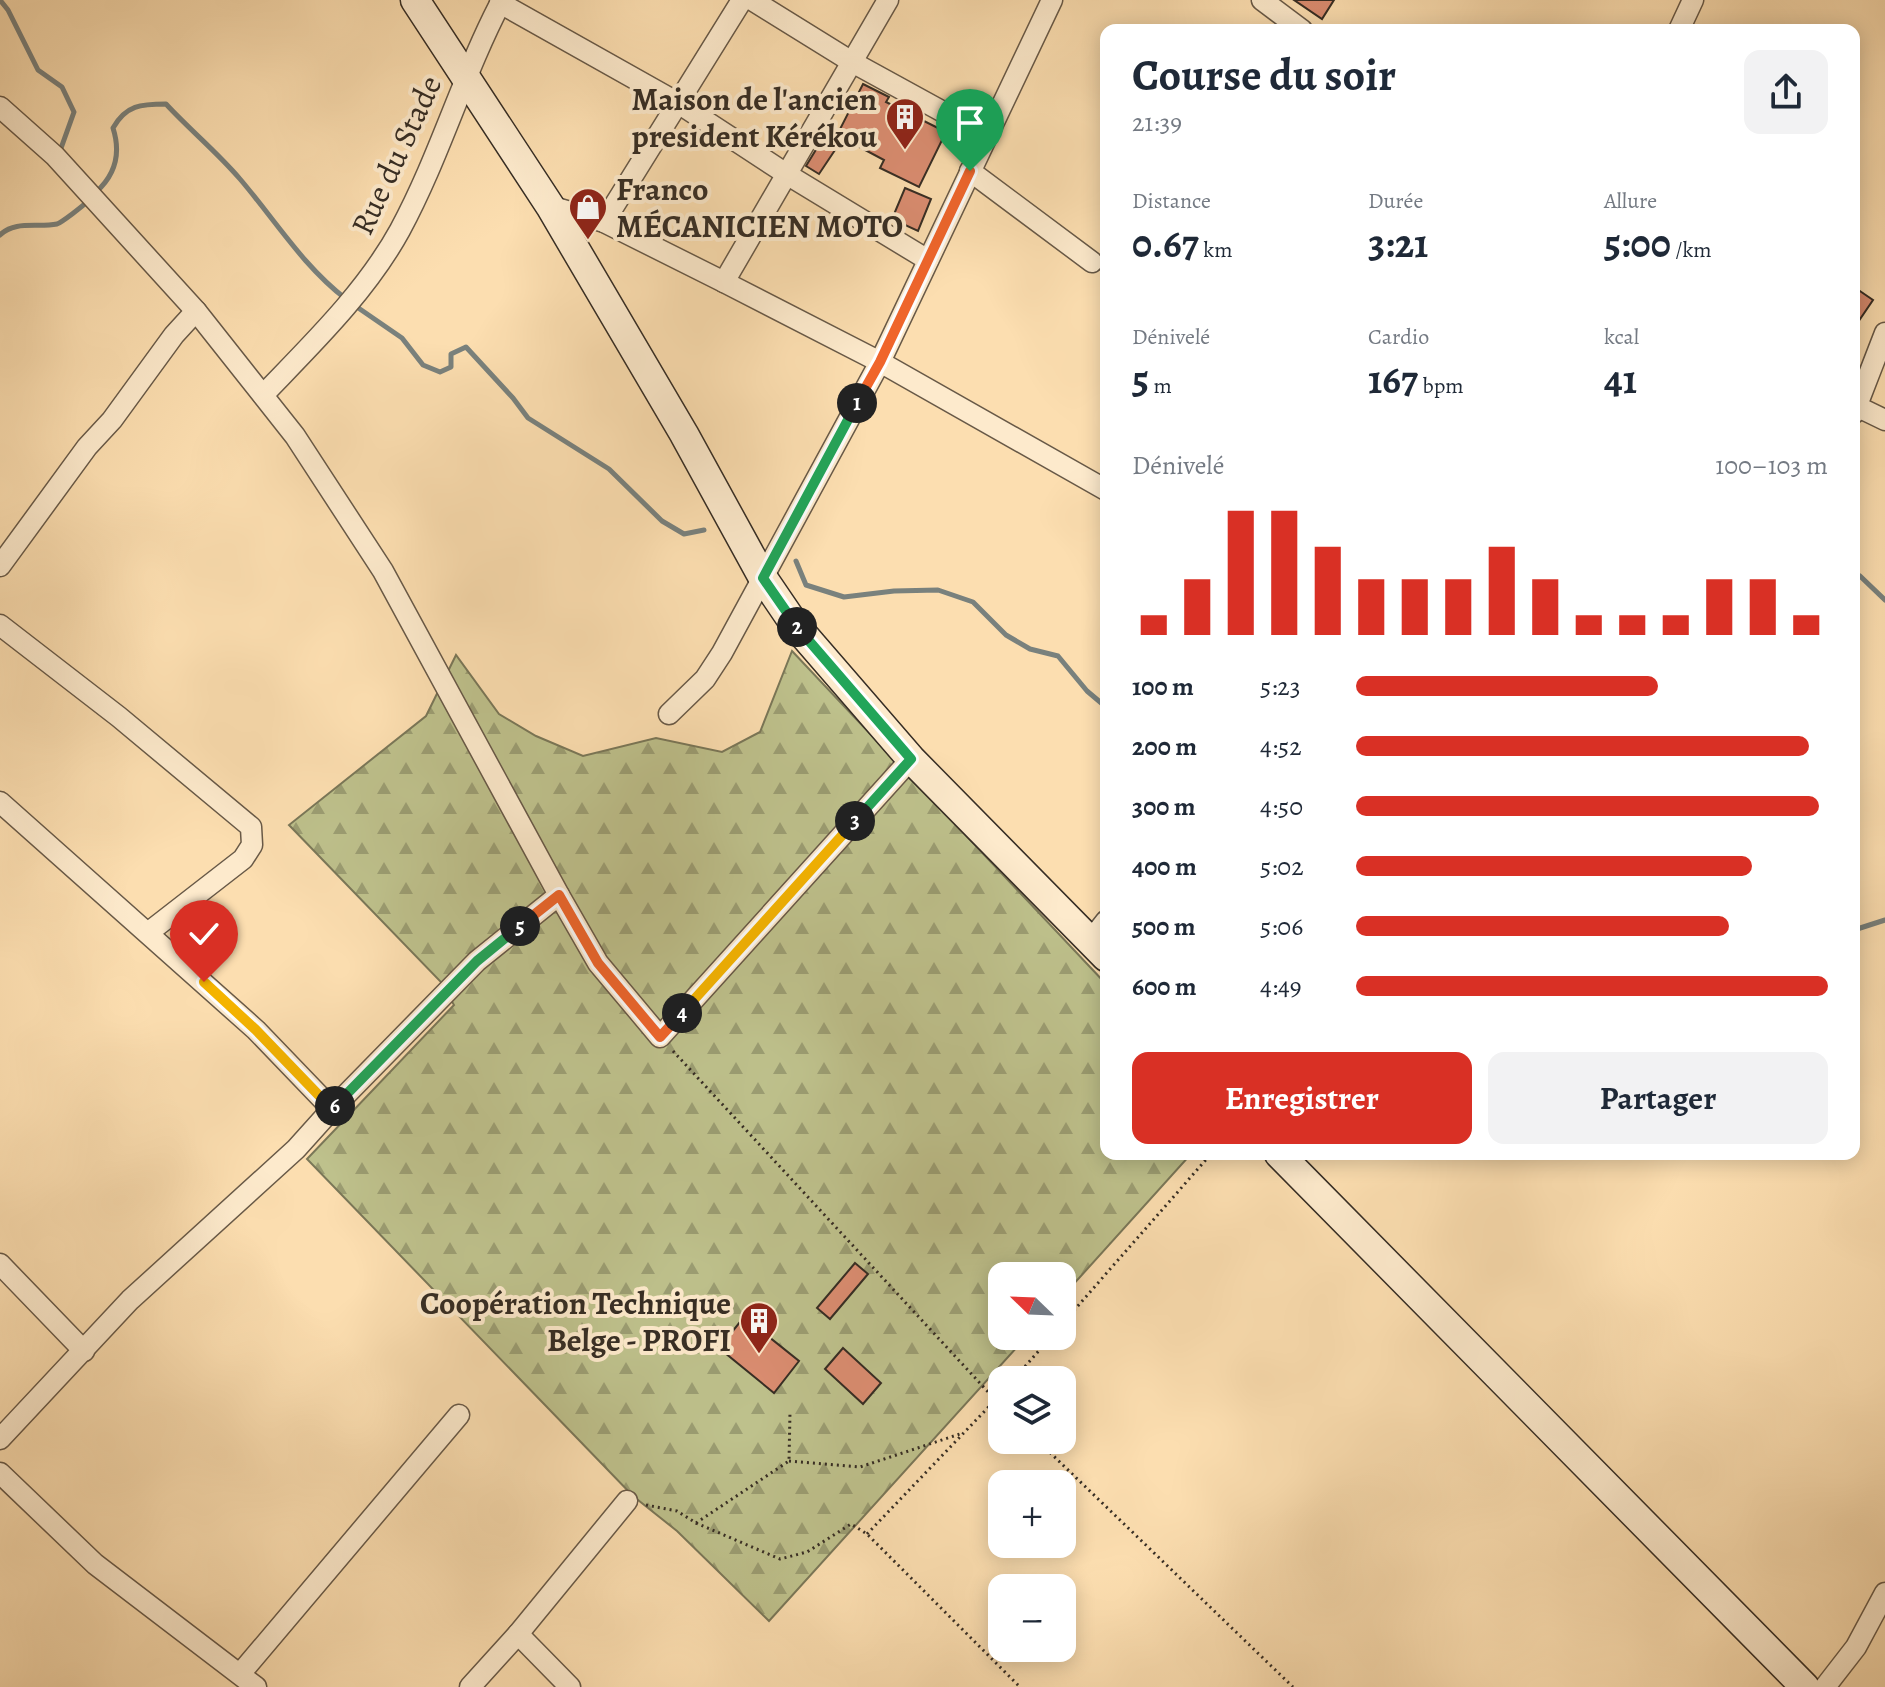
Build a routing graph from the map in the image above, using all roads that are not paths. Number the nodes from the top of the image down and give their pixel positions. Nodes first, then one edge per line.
1 (415, 0) edge
2 (742, 0) edge
3 (752, 0) edge
4 (888, 0) edge
5 (1052, 0) edge
6 (1262, 0) edge
7 (1693, 0) edge
8 (501, 2) edge
9 (1294, 24) edge
10 (1682, 24) edge
11 (852, 62) junction
12 (465, 77) junction
13 (678, 103) junction
14 (0, 107) edge
15 (987, 136) junction
16 (970, 171) junction
17 (788, 175) junction
18 (550, 206) junction
19 (604, 222) junction
20 (928, 260) junction
21 (1092, 262) dead end
22 (724, 282) junction
23 (196, 311) junction
24 (1885, 333) edge
25 (880, 362) junction
26 (263, 395) junction
27 (1860, 396) edge
28 (1860, 410) edge
29 (1885, 420) edge
30 (1100, 487) edge
31 (0, 566) edge
32 (763, 578) junction
33 (0, 625) edge
34 (669, 714) dead end
35 (911, 759) junction
36 (0, 802) edge
37 (559, 895) junction
38 (149, 932) junction
39 (1100, 939) edge
40 (332, 1109) junction
41 (1285, 1160) edge
42 (0, 1264) edge
43 (84, 1351) junction
44 (459, 1415) dead end
45 (0, 1439) edge
46 (0, 1473) edge
47 (627, 1501) road end
48 (1885, 1593) edge
49 (518, 1634) junction
50 (248, 1680) edge
51 (470, 1687) edge
52 (570, 1687) edge
53 (1805, 1687) edge
54 (1825, 1687) edge

1 - 12 street
2 - 13 street
3 - 11 street
4 - 11 street
5 - 15 street
6 - 9 street
7 - 10 street
8 - 12 street, Rue du Stade
8 - 13 street
11 - 15 street
11 - 17 street
12 - 18 street
12 - 26 street, Rue du Stade
13 - 17 street
13 - 19 street
14 - 23 street
15 - 16 street
16 - 20 street
16 - 21 street
17 - 20 street
17 - 22 street
18 - 19 street
18 - 32 street
19 - 22 street
20 - 25 street
22 - 25 street
23 - 26 street
23 - 31 street
24 - 27 street
25 - 30 street
25 - 32 street
26 - 37 street
28 - 29 street
32 - 34 street
32 - 35 street
33 - 38 street
35 - 37 street
35 - 39 street
36 - 38 street
37 - 40 street
38 - 40 street
40 - 43 street
41 - 53 street
42 - 43 street
43 - 45 street
44 - 50 street
46 - 50 street
47 - 49 street
48 - 54 street
49 - 51 street
49 - 52 street

